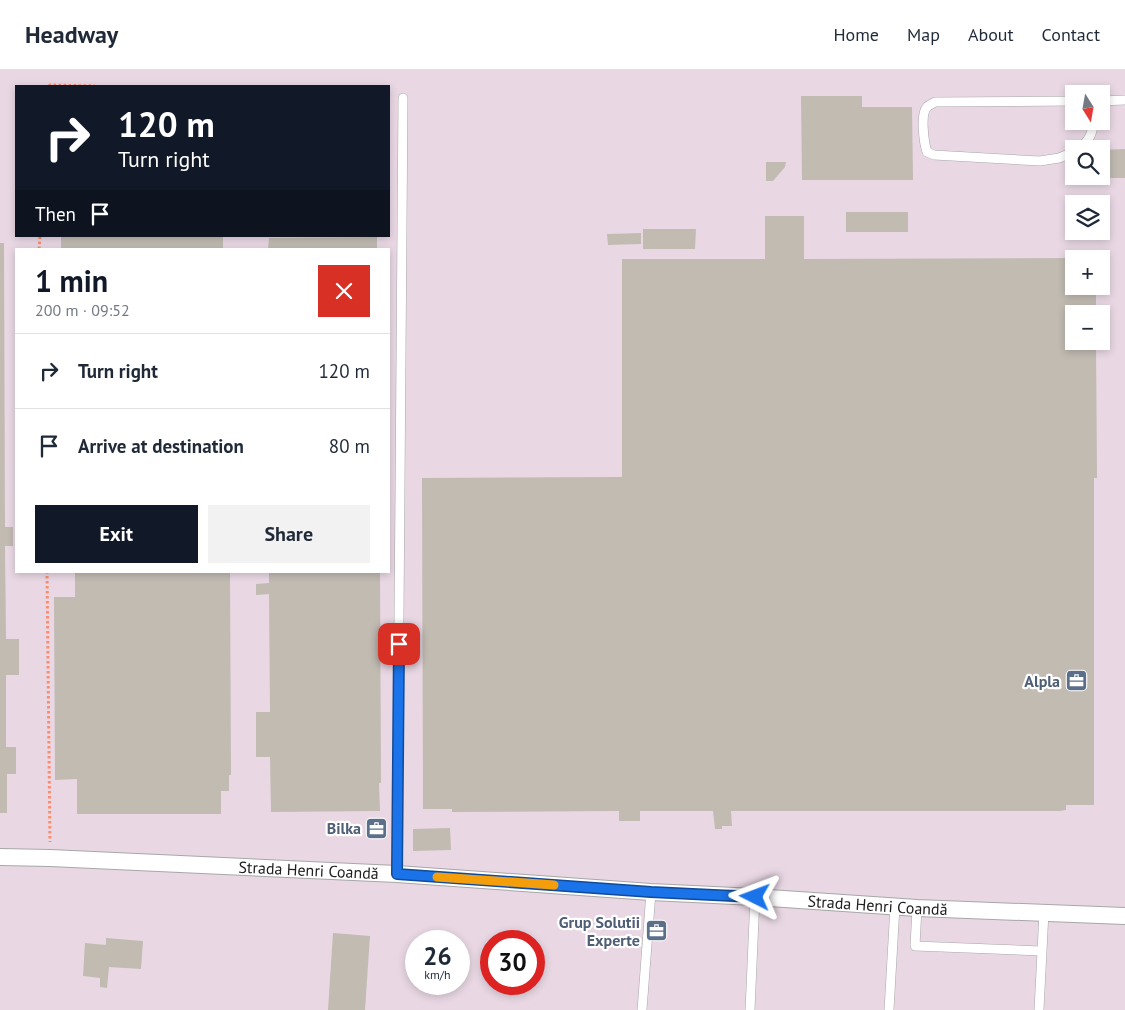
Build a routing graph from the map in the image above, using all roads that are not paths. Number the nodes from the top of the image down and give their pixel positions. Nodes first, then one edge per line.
1 (404, 98) dead end
2 (1125, 100) edge
3 (1065, 101) edge
4 (1110, 101) edge
5 (1065, 156) edge
6 (0, 857) edge
7 (397, 874) junction
8 (651, 892) junction
9 (755, 897) junction
10 (895, 906) junction
11 (916, 908) junction
12 (1044, 912) junction
13 (1125, 916) edge
14 (1041, 951) junction
15 (642, 1010) edge
16 (750, 1010) edge
17 (890, 1010) edge
18 (1039, 1010) edge

1 - 7 lane
2 - 4 lane
3 - 5 lane
6 - 7 street, Strada Henri Coandă
7 - 8 street, Strada Henri Coandă
8 - 9 street, Strada Henri Coandă
8 - 15 lane
9 - 10 street, Strada Henri Coandă
9 - 16 lane
10 - 11 street, Strada Henri Coandă
10 - 17 lane
11 - 12 street, Strada Henri Coandă
11 - 14 lane
12 - 13 street, Strada Henri Coandă
12 - 14 lane
14 - 18 lane

